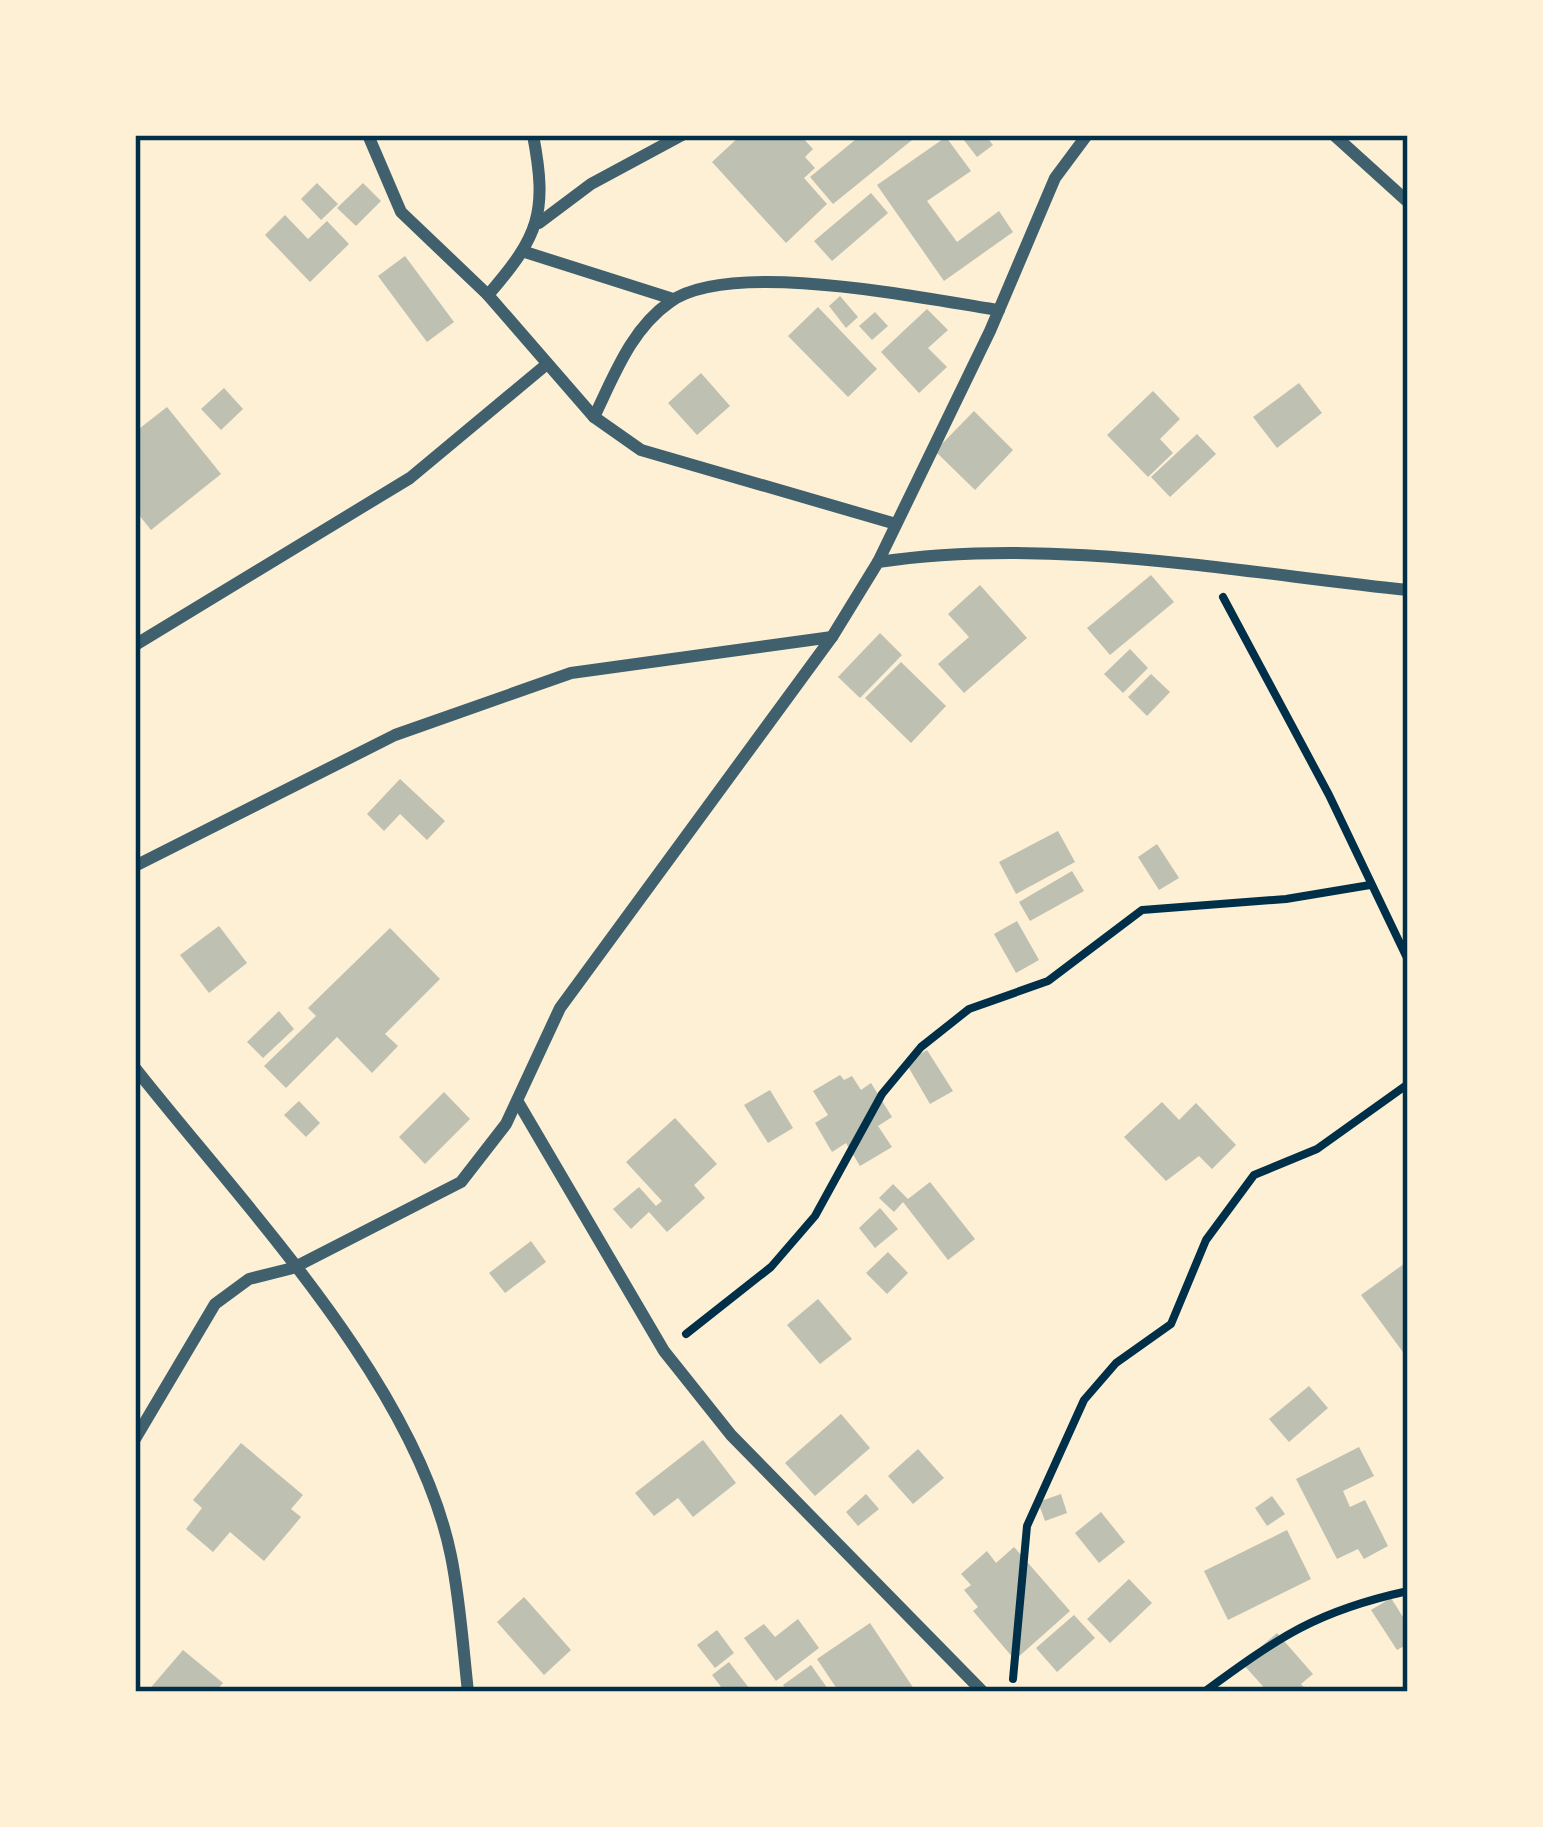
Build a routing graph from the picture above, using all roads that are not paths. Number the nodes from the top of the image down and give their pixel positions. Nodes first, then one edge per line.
1 (368, 135) edge
2 (532, 135) edge
3 (682, 135) edge
4 (1087, 135) edge
5 (1334, 135) edge
6 (1408, 202) edge
7 (539, 223) junction
8 (525, 252) junction
9 (488, 296) junction
10 (673, 299) junction
11 (999, 310) junction
12 (547, 364) junction
13 (595, 417) junction
14 (896, 524) junction
15 (878, 562) junction
16 (1408, 590) edge
17 (832, 637) junction
18 (135, 645) edge
19 (135, 866) edge
20 (135, 1068) edge
21 (518, 1102) junction
22 (293, 1268) junction
23 (135, 1439) edge
24 (468, 1692) edge
25 (983, 1692) edge

1 - 9 street
2 - 7 street
3 - 7 street
4 - 11 street
5 - 6 street
7 - 8 street
8 - 9 street
8 - 10 street
9 - 12 street
10 - 11 street
10 - 13 street
11 - 14 street
12 - 13 street
12 - 18 street
13 - 14 street
14 - 15 street
15 - 16 street
15 - 17 street
17 - 19 street
17 - 21 street
20 - 22 street
21 - 22 street
21 - 25 street
22 - 23 street
22 - 24 street

